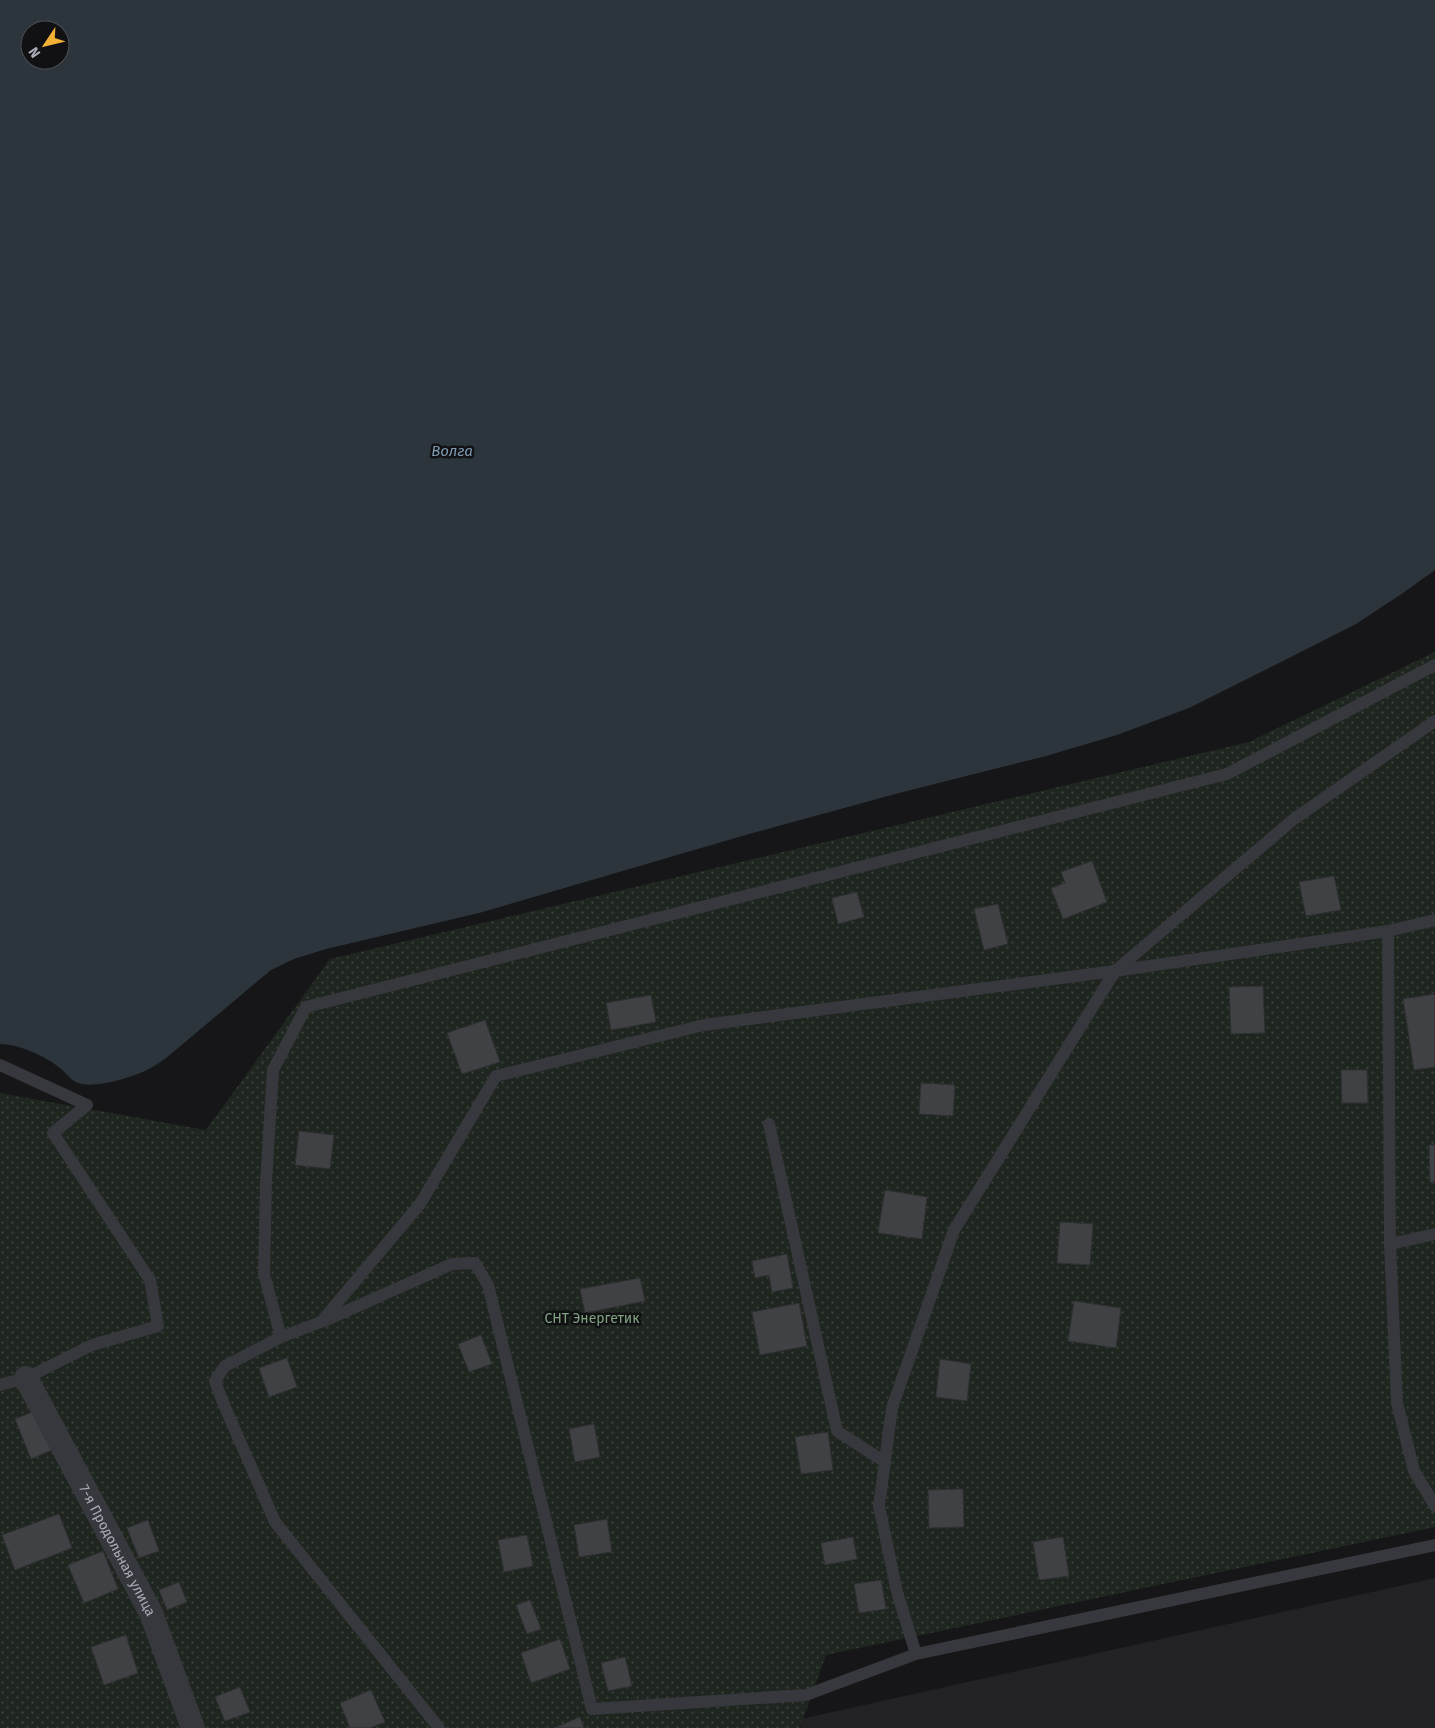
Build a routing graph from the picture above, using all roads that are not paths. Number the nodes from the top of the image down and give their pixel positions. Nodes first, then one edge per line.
1 (1435, 665) edge
2 (1435, 721) edge
3 (1435, 920) edge
4 (1388, 931) junction
5 (1115, 971) junction
6 (0, 1066) edge
7 (769, 1124) dead end
8 (1435, 1234) edge
9 (1390, 1244) junction
10 (321, 1322) junction
11 (281, 1337) junction
12 (26, 1378) junction
13 (0, 1385) edge
14 (885, 1462) junction
15 (1435, 1506) edge
16 (1435, 1546) edge
17 (916, 1654) junction
18 (193, 1728) edge
19 (439, 1728) edge

1 - 11 lane
2 - 5 lane
3 - 4 lane
4 - 5 lane
4 - 9 lane
5 - 10 lane
5 - 14 lane
6 - 12 lane
7 - 14 lane
8 - 9 lane
9 - 15 lane
10 - 11 lane
10 - 17 lane
11 - 19 lane
12 - 13 lane
12 - 18 street, 7-я Продольная улица
14 - 17 lane
16 - 17 lane

